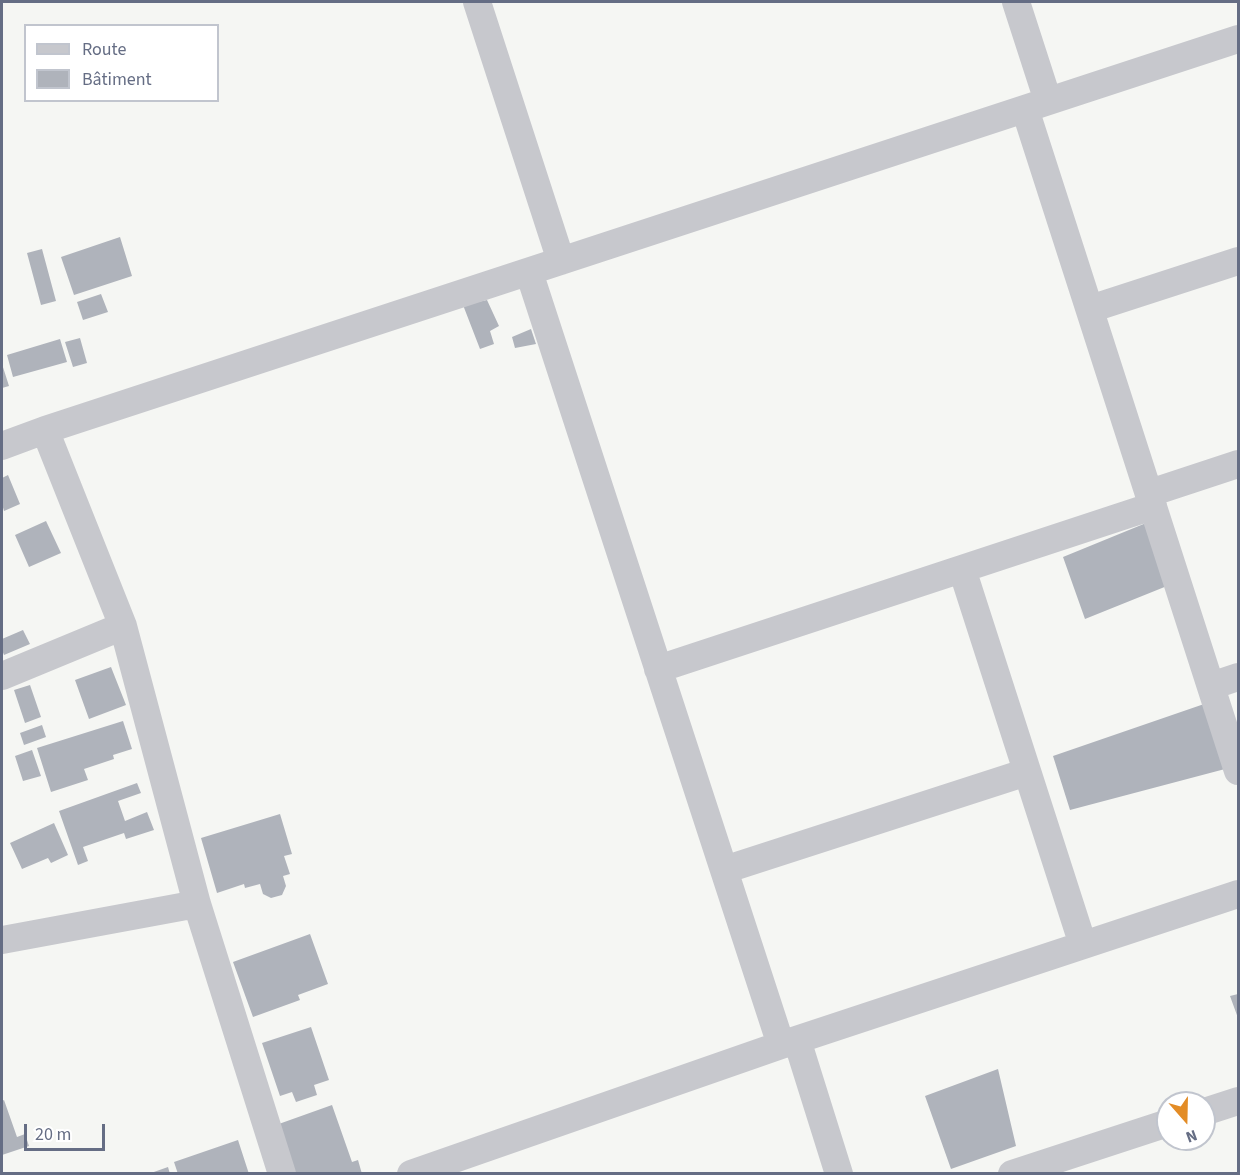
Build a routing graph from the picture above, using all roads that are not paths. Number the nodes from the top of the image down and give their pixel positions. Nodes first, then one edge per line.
1 (477, 2) edge
2 (1016, 2) edge
3 (1239, 39) edge
4 (1037, 105) junction
5 (561, 261) junction
6 (1239, 261) edge
7 (529, 272) junction
8 (1090, 309) junction
9 (45, 430) junction
10 (2, 446) edge
11 (1239, 464) edge
12 (1151, 500) junction
13 (962, 569) junction
14 (123, 626) junction
15 (658, 669) junction
16 (2, 676) edge
17 (1239, 676) edge
18 (1211, 686) junction
19 (1239, 771) edge
20 (1027, 772) junction
21 (724, 870) junction
22 (1239, 894) edge
23 (197, 904) junction
24 (2, 940) edge
25 (1083, 945) junction
26 (789, 1043) junction
27 (1239, 1101) edge
28 (1216, 1108) edge
29 (1156, 1127) edge
30 (282, 1173) edge
31 (411, 1173) edge
32 (839, 1173) edge
33 (1012, 1173) edge

1 - 5 street
2 - 4 street
3 - 4 street
4 - 5 street
4 - 8 street
5 - 7 street
6 - 8 street
7 - 9 street
7 - 15 street
8 - 12 street
9 - 10 street
9 - 14 street
11 - 12 street
12 - 13 street
12 - 18 street
13 - 15 street
13 - 20 street
14 - 16 street
14 - 23 street
15 - 21 street
17 - 18 street
18 - 19 street
20 - 21 street
20 - 25 street
21 - 26 street
22 - 25 street
23 - 24 street
23 - 30 street
25 - 26 street
26 - 31 street
26 - 32 street
27 - 28 street
29 - 33 street

